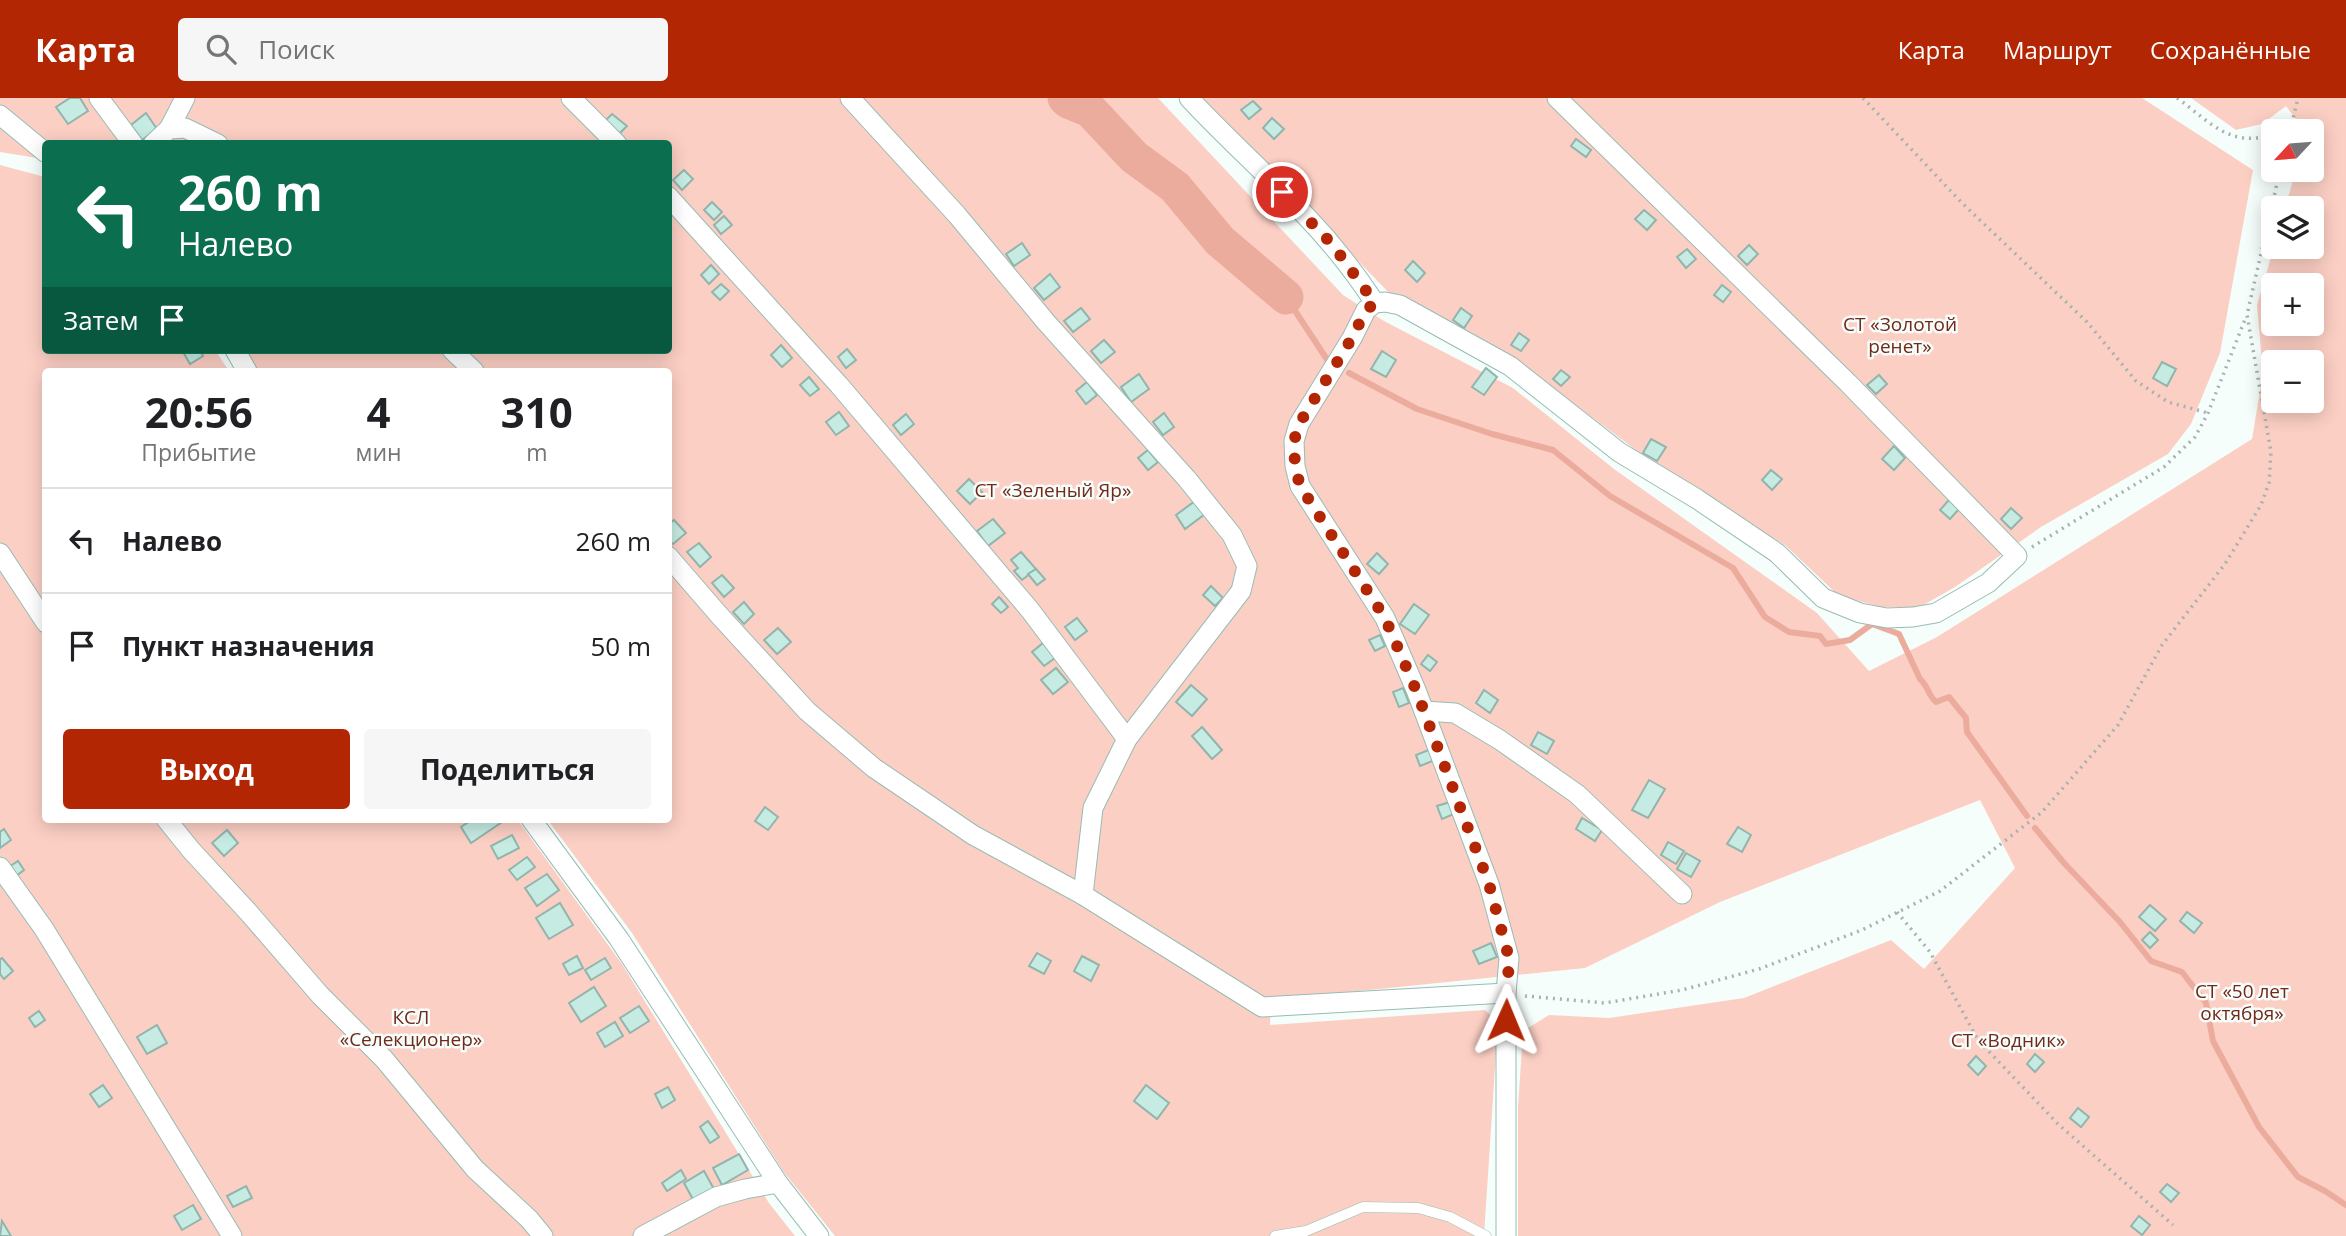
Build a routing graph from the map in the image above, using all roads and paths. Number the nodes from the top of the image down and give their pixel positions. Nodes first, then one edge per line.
1 (99, 98) edge
2 (185, 98) edge
3 (571, 98) edge
4 (850, 98) edge
5 (1189, 98) edge
6 (1557, 98) edge
7 (1863, 98) edge
8 (2177, 98) edge
9 (2298, 98) edge
10 (0, 115) edge
11 (2293, 119) edge
12 (169, 129) junction
13 (2261, 138) edge
14 (131, 140) edge
15 (157, 140) edge
16 (210, 140) edge
17 (613, 140) edge
18 (42, 150) edge
19 (2277, 182) edge
20 (672, 200) edge
21 (1375, 303) junction
22 (2247, 315) junction
23 (456, 354) edge
24 (471, 368) edge
25 (2208, 413) junction
26 (0, 553) edge
27 (2017, 556) junction
28 (672, 561) edge
29 (42, 617) edge
30 (1424, 711) junction
31 (1127, 739) junction
32 (169, 823) edge
33 (534, 823) edge
34 (0, 867) edge
35 (1682, 894) dead end
36 (1083, 895) junction
37 (1897, 912) junction
38 (1506, 993) junction
39 (778, 1183) junction
40 (2173, 1225) dead end
41 (232, 1236) edge
42 (543, 1236) edge
43 (643, 1236) edge
44 (819, 1236) edge
45 (1275, 1236) edge
46 (1486, 1236) edge
47 (1506, 1236) edge

1 - 14 street
2 - 12 street
3 - 17 street
4 - 31 street
5 - 21 street
6 - 27 street
7 - 25 path
8 - 13 path
9 - 11 path
10 - 18 street
12 - 15 street
12 - 16 street
19 - 22 path
20 - 31 street
21 - 27 street
21 - 30 street
22 - 25 path
22 - 37 path
23 - 24 street
25 - 27 path
26 - 29 street
28 - 36 street
30 - 35 street
30 - 38 street
31 - 36 street
32 - 42 street
33 - 39 street
34 - 41 street
36 - 38 street
37 - 38 path
37 - 40 path
38 - 47 street
39 - 43 street
39 - 44 street
45 - 46 lane

